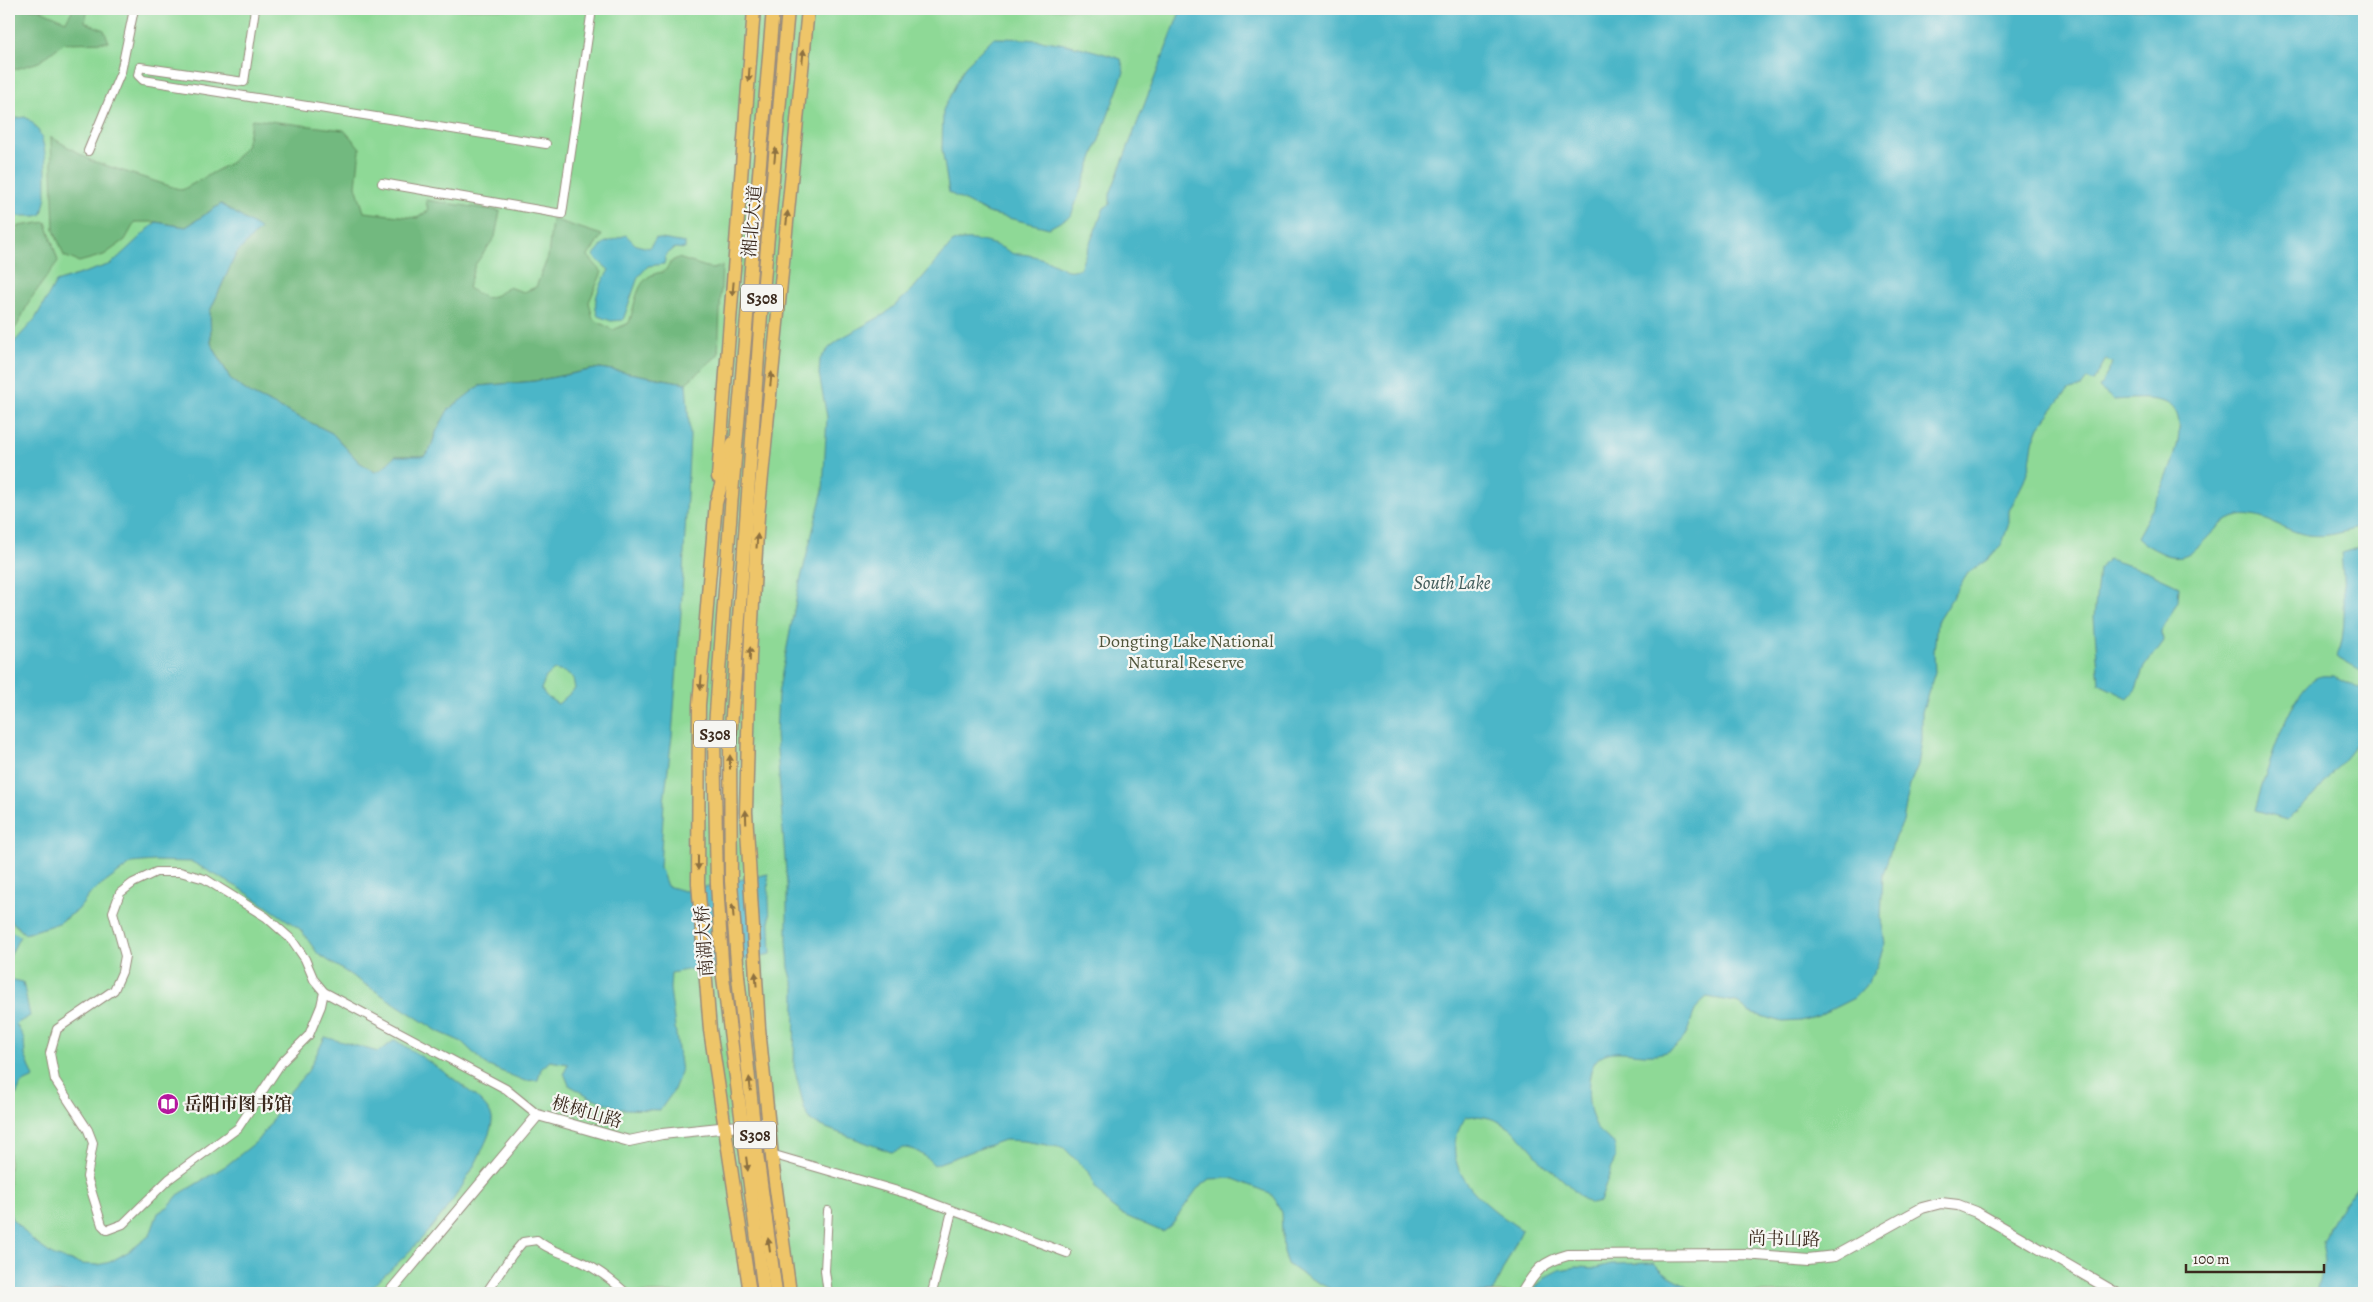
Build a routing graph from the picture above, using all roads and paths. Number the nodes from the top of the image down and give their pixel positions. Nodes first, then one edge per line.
1 (134, 9) edge
2 (255, 9) edge
3 (592, 9) edge
4 (754, 9) edge
5 (774, 9) edge
6 (788, 9) edge
7 (808, 9) edge
8 (546, 144) dead end
9 (88, 151) dead end
10 (382, 183) dead end
11 (722, 418) junction
12 (738, 428) junction
13 (750, 450) junction
14 (764, 451) junction
15 (728, 462) junction
16 (755, 476) junction
17 (732, 494) junction
18 (747, 499) junction
19 (760, 499) junction
20 (716, 504) junction
21 (725, 584) joint
22 (740, 587) joint
23 (324, 992) junction
24 (538, 1116) junction
25 (768, 1123) junction
26 (724, 1128) junction
27 (771, 1154) junction
28 (729, 1161) junction
29 (828, 1211) dead end
30 (952, 1211) junction
31 (1067, 1253) dead end
32 (389, 1293) edge
33 (486, 1293) edge
34 (626, 1293) edge
35 (750, 1293) edge
36 (764, 1293) edge
37 (776, 1293) edge
38 (790, 1293) edge
39 (828, 1293) edge
40 (932, 1293) edge
41 (1522, 1293) edge
42 (2116, 1293) edge

1 - 9 street
2 - 8 street
3 - 10 street
4 -> 11 main road
5 - 12 main road, 湘北大道 / S308
13 -> 6 main road, 湘北大道 / S308
14 -> 7 main road
11 - 15 main road
11 - 20 main road
12 - 15 main road
12 - 17 main road, 湘北大道 / S308
13 - 16 main road
13 - 18 main road, 湘北大道 / S308
14 - 16 main road
14 - 19 main road
15 - 17 main road
15 - 20 main road
16 - 18 main road
16 - 19 main road
17 - 21 main road, 湘北大道 / S308
18 - 22 main road, 湘北大道 / S308
25 -> 19 main road
20 -> 26 main road
21 -> 36 main road, 南湖大桥 / S308, bridge
37 -> 22 main road, 南湖大桥 / S308, bridge
23 - 23 street
23 - 24 street
24 - 26 street, 桃树山路
24 - 32 street, 桃树山路
25 - 26 street, 桃树山路
25 - 27 main road
26 - 28 main road
27 - 28 main road
27 - 30 street
27 - 38 main road
28 - 35 main road
29 - 39 street
30 - 31 street
30 - 40 street
33 - 34 street
41 - 42 street, 尚书山路

